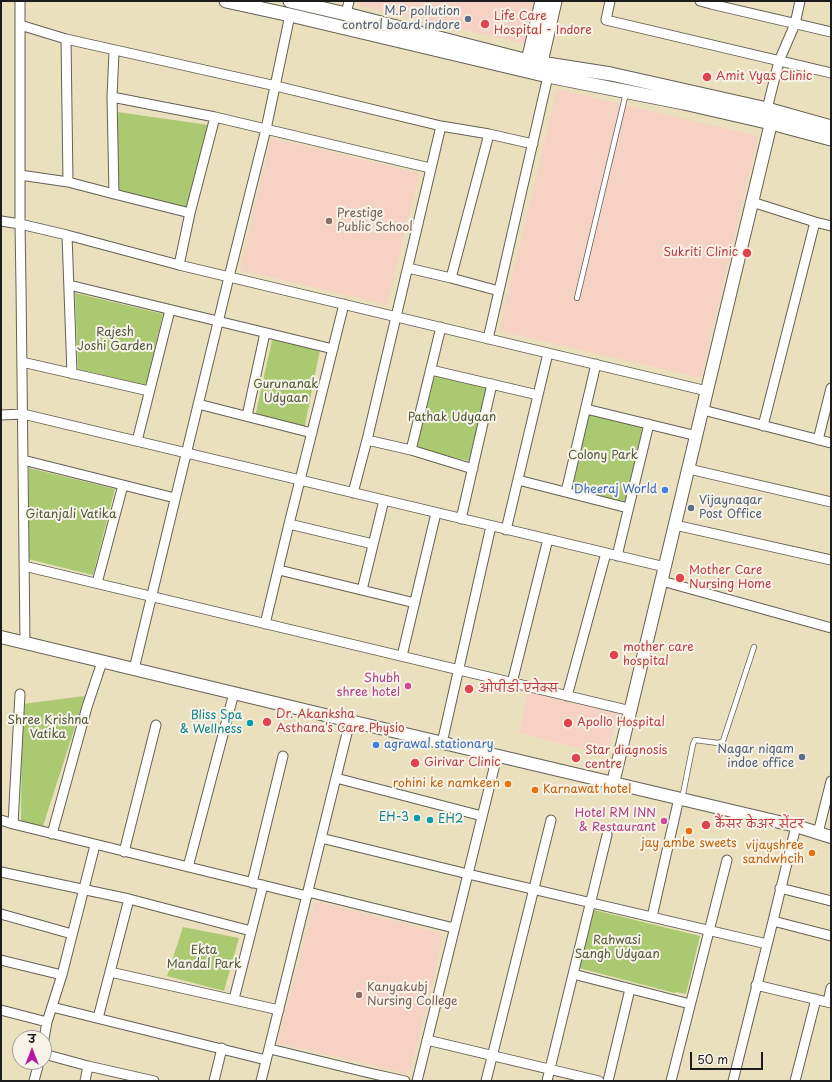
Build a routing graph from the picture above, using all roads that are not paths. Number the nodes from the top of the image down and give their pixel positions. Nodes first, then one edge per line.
1 (20, 1) edge
2 (226, 1) edge
3 (290, 1) edge
4 (542, 1) edge
5 (555, 1) edge
6 (610, 1) edge
7 (700, 1) edge
8 (800, 1) edge
9 (711, 3) edge
10 (347, 7) edge
11 (290, 15) junction
12 (795, 24) junction
13 (20, 25) junction
14 (831, 32) edge
15 (66, 39) junction
16 (114, 51) junction
17 (779, 61) junction
18 (533, 65) junction
19 (831, 73) edge
20 (548, 76) junction
21 (629, 78) junction
22 (276, 86) junction
23 (626, 92) junction
24 (112, 96) junction
25 (767, 110) junction
26 (216, 117) junction
27 (772, 123) junction
28 (441, 126) junction
29 (831, 127) edge
30 (266, 129) junction
31 (489, 134) junction
32 (831, 140) edge
33 (533, 144) junction
34 (430, 168) junction
35 (20, 176) junction
36 (68, 182) junction
37 (114, 194) junction
38 (752, 202) junction
39 (190, 213) junction
40 (1, 221) edge
41 (815, 222) junction
42 (20, 224) junction
43 (831, 226) edge
44 (67, 235) junction
45 (179, 265) junction
46 (408, 268) junction
47 (228, 277) junction
48 (452, 278) junction
49 (69, 286) junction
50 (499, 291) junction
51 (577, 298) dead end
52 (344, 304) junction
53 (170, 310) junction
54 (396, 317) junction
55 (218, 321) junction
56 (441, 327) junction
57 (265, 333) junction
58 (488, 338) junction
59 (333, 349) junction
60 (548, 353) junction
61 (22, 362) junction
62 (596, 364) junction
63 (431, 370) junction
64 (72, 374) junction
65 (492, 384) junction
66 (831, 388) edge
67 (149, 391) junction
68 (707, 391) junction
69 (538, 395) junction
70 (198, 404) junction
71 (586, 409) junction
72 (703, 410) junction
73 (23, 414) junction
74 (1, 415) edge
75 (247, 416) junction
76 (649, 424) junction
77 (763, 426) junction
78 (312, 433) junction
79 (697, 436) junction
80 (367, 440) junction
81 (818, 440) junction
82 (137, 441) junction
83 (831, 443) edge
84 (411, 450) junction
85 (186, 453) junction
86 (23, 460) junction
87 (473, 469) junction
88 (689, 469) junction
89 (301, 480) junction
90 (518, 480) junction
91 (123, 485) junction
92 (566, 492) junction
93 (353, 493) junction
94 (175, 498) junction
95 (384, 500) junction
96 (831, 502) edge
97 (628, 508) junction
98 (436, 513) junction
99 (461, 519) junction
100 (289, 524) junction
101 (675, 525) junction
102 (491, 526) junction
103 (506, 530) junction
104 (548, 539) junction
105 (373, 544) junction
106 (606, 553) junction
107 (617, 556) junction
108 (831, 560) edge
109 (24, 566) junction
110 (665, 567) junction
111 (279, 570) junction
112 (662, 581) junction
113 (97, 583) junction
114 (362, 590) junction
115 (151, 596) junction
116 (415, 603) junction
117 (265, 624) junction
118 (831, 628) edge
119 (1, 637) edge
120 (25, 643) junction
121 (754, 647) dead end
122 (402, 656) junction
123 (102, 662) junction
124 (134, 669) junction
125 (459, 670) junction
126 (512, 683) junction
127 (234, 693) junction
128 (20, 694) dead end
129 (568, 696) junction
130 (631, 711) junction
131 (350, 721) junction
132 (156, 726) dead end
133 (442, 743) junction
134 (283, 756) dead end
135 (497, 756) junction
136 (336, 778) junction
137 (831, 781) edge
138 (613, 783) junction
139 (681, 799) junction
140 (482, 816) junction
141 (1, 820) edge
142 (551, 820) dead end
143 (13, 824) junction
144 (796, 826) junction
145 (818, 833) junction
146 (52, 834) junction
147 (607, 836) dead end
148 (831, 837) edge
149 (321, 838) junction
150 (95, 845) junction
151 (124, 852) junction
152 (727, 860) dead end
153 (188, 868) junction
154 (1, 872) edge
155 (468, 874) junction
156 (252, 883) junction
157 (263, 885) junction
158 (780, 888) junction
159 (84, 890) junction
160 (534, 890) junction
161 (308, 894) junction
162 (129, 899) junction
163 (831, 901) edge
164 (591, 903) junction
165 (1, 914) edge
166 (652, 917) junction
167 (773, 921) junction
168 (454, 928) junction
169 (709, 930) junction
170 (251, 931) junction
171 (72, 934) junction
172 (831, 936) edge
173 (767, 944) junction
174 (1, 960) edge
175 (110, 972) junction
176 (573, 974) junction
177 (62, 975) junction
178 (756, 985) junction
179 (831, 988) edge
180 (630, 989) junction
181 (816, 999) junction
182 (234, 1000) junction
183 (829, 1002) edge
184 (690, 1004) junction
185 (52, 1007) junction
186 (1, 1010) edge
187 (278, 1010) junction
188 (98, 1018) junction
189 (47, 1022) junction
190 (46, 1030) edge
191 (427, 1040) junction
192 (222, 1048) junction
193 (270, 1049) junction
194 (52, 1056) edge
195 (493, 1056) junction
196 (266, 1060) junction
197 (88, 1066) junction
198 (550, 1069) junction
199 (37, 1070) edge
200 (364, 1077) edge
201 (34, 1081) edge
202 (85, 1081) edge
203 (154, 1081) edge
204 (214, 1081) edge
205 (261, 1081) edge
206 (405, 1081) edge
207 (417, 1081) edge
208 (486, 1081) edge
209 (547, 1081) edge
210 (599, 1081) edge
211 (608, 1081) edge
212 (670, 1081) edge
213 (733, 1081) edge
214 (795, 1081) edge

1 - 13 street
2 - 11 main road
3 - 10 main road
4 - 18 main road
5 - 18 main road
6 - 17 street
7 - 9 street
8 - 12 street
9 - 12 street
10 - 18 main road
11 - 18 main road
11 - 22 street
12 - 14 street
12 - 17 street
13 - 15 street
13 - 35 street
15 - 16 street
15 - 36 street
16 - 22 street
16 - 24 street
17 - 19 street
17 - 25 street
18 - 20 main road
18 - 21 main road
20 - 23 main road
20 - 33 street
21 - 23 lane
21 - 25 main road
22 - 28 street
22 - 30 street
23 - 27 main road
23 - 51 lane
24 - 26 street
24 - 37 street
25 - 27 street
25 - 29 main road
26 - 30 street
26 - 39 street
27 - 32 main road
27 - 38 street
28 - 31 street
28 - 34 street
30 - 34 street
30 - 47 street
31 - 33 street
31 - 48 street
33 - 50 street
34 - 46 street
35 - 36 street
35 - 42 street
36 - 37 street
37 - 39 street
38 - 41 street
38 - 68 street
39 - 45 street
40 - 42 street
41 - 43 street
41 - 77 street
42 - 44 street
42 - 61 street
44 - 45 street
44 - 49 street
45 - 47 street
46 - 48 street
46 - 54 street
47 - 52 street
47 - 55 street
48 - 50 street
49 - 53 street
49 - 64 street
50 - 58 street
52 - 54 street
52 - 59 street
53 - 55 street
53 - 67 street
54 - 56 street
54 - 80 street
55 - 57 street
55 - 70 street
56 - 58 street
56 - 63 street
57 - 59 street
57 - 75 street
58 - 60 street
59 - 78 street
60 - 62 street
60 - 69 street
61 - 64 street
61 - 73 street
62 - 68 street
62 - 71 street
63 - 65 street
63 - 84 street
64 - 67 street
65 - 69 street
65 - 87 street
66 - 81 street
67 - 82 street
68 - 72 street
69 - 90 street
70 - 75 street
70 - 85 street
71 - 76 street
71 - 92 street
72 - 77 street
72 - 79 street
73 - 74 street
73 - 82 street
73 - 86 street
75 - 78 street
76 - 79 street
76 - 97 street
77 - 81 street
78 - 89 street
79 - 88 street
80 - 84 street
80 - 93 street
81 - 83 street
82 - 85 street
84 - 87 street
85 - 89 street
85 - 94 street
86 - 91 street
86 - 109 street
87 - 99 street
88 - 96 street
88 - 101 street
89 - 93 street
89 - 100 street
90 - 92 street
90 - 103 street
91 - 94 street
91 - 113 street
92 - 97 street
93 - 95 street
94 - 115 street
95 - 98 street
95 - 105 street
97 - 107 street
98 - 99 street
98 - 116 street
99 - 102 street
100 - 105 street
100 - 111 street
101 - 108 street
101 - 110 street
102 - 103 street
102 - 125 street
103 - 104 street
104 - 106 street
104 - 126 street
105 - 114 street
106 - 107 street
106 - 129 street
107 - 110 street
109 - 113 street
109 - 120 street
110 - 112 street
111 - 114 street
111 - 117 street
112 - 118 street
112 - 130 street
113 - 115 street
114 - 116 street
115 - 117 street
115 - 124 street
116 - 122 street
117 - 122 street
119 - 120 street
120 - 123 street
121 - 139 lane
122 - 125 street
123 - 124 street
123 - 146 street
124 - 127 street
125 - 126 street
125 - 133 street
126 - 129 street
127 - 131 street
127 - 153 street
128 - 143 street
129 - 130 street
130 - 138 street
131 - 133 street
131 - 136 street
132 - 151 street
133 - 135 street
134 - 156 street
135 - 138 street
135 - 140 street
136 - 140 street
136 - 149 street
137 - 145 street
138 - 139 street
139 - 144 street
139 - 166 street
140 - 155 street
141 - 143 street
142 - 160 street
143 - 146 street
144 - 145 street
144 - 158 street
145 - 148 street
146 - 150 street
147 - 164 street
149 - 155 street
149 - 161 street
150 - 151 street
150 - 159 street
151 - 153 street
152 - 169 street
153 - 156 street
154 - 159 street
155 - 160 street
155 - 168 street
156 - 157 street
157 - 161 street
157 - 170 street
158 - 163 street
158 - 167 street
159 - 162 street
159 - 171 street
160 - 164 street
160 - 195 street
161 - 168 street
161 - 187 street
162 - 170 street
162 - 175 street
164 - 166 street
164 - 176 street
165 - 171 street
166 - 169 street
167 - 172 street
167 - 173 street
168 - 191 street
169 - 173 street
169 - 184 street
170 - 182 street
171 - 177 street
173 - 178 street
174 - 177 street
175 - 182 street
175 - 188 street
176 - 180 street
176 - 198 street
177 - 185 street
178 - 181 street
178 - 213 street
179 - 183 street
180 - 184 street
180 - 211 street
181 - 183 street
181 - 214 street
182 - 187 street
184 - 212 street
185 - 188 street
185 - 189 street
186 - 189 street
187 - 193 street
188 - 192 street
189 - 190 street
191 - 195 street
191 - 207 street
192 - 196 street
192 - 204 street
193 - 196 street
193 - 200 street
194 - 197 street
195 - 198 street
195 - 208 street
196 - 205 street
197 - 202 street
197 - 203 street
198 - 209 street
198 - 210 street
199 - 201 street
200 - 206 street

